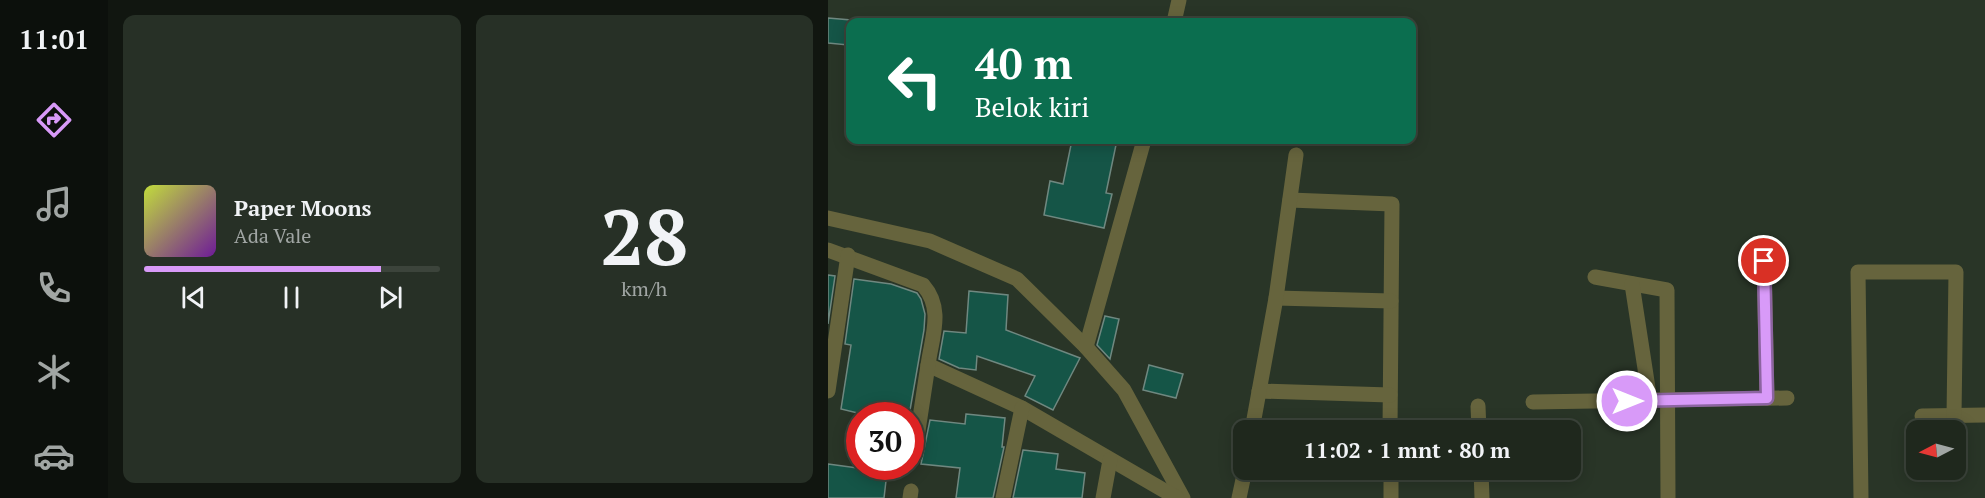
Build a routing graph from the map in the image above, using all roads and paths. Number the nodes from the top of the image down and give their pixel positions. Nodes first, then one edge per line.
1 (1179, 0) edge
2 (1175, 18) edge
3 (1143, 144) edge
4 (1296, 155) dead end
5 (1290, 200) junction
6 (828, 218) edge
7 (828, 250) edge
8 (848, 255) junction
9 (1764, 261) dead end
10 (1595, 277) dead end
11 (1632, 284) junction
12 (1276, 298) junction
13 (1391, 301) junction
14 (1086, 347) junction
15 (928, 365) junction
16 (828, 391) edge
17 (1259, 391) junction
18 (1390, 395) junction
19 (1767, 398) junction
20 (1786, 398) dead end
21 (1650, 401) junction
22 (1668, 401) junction
23 (922, 402) edge
24 (1533, 402) dead end
25 (1478, 406) dead end
26 (1022, 408) junction
27 (1985, 415) edge
28 (1922, 416) dead end
29 (1954, 416) junction
30 (1254, 420) edge
31 (1390, 420) edge
32 (1479, 420) edge
33 (1110, 460) junction
34 (1243, 480) edge
35 (1390, 480) edge
36 (1481, 480) edge
37 (1004, 498) edge
38 (1102, 498) edge
39 (1177, 498) edge
40 (1183, 498) edge
41 (1239, 498) edge
42 (1390, 498) edge
43 (1482, 498) edge
44 (1668, 498) edge
45 (1861, 498) edge

1 - 2 street
3 - 14 street
4 - 5 street
5 - 12 street
5 - 13 street
6 - 14 street
7 - 8 street
8 - 15 street
8 - 16 street
9 - 19 street
10 - 11 street
11 - 21 street
11 - 22 street
12 - 13 street
12 - 17 street
13 - 18 street
14 - 40 street
15 - 23 street
15 - 26 street
17 - 18 street
17 - 30 street
18 - 31 street
19 - 20 street
19 - 22 street
21 - 22 street
21 - 24 street
22 - 44 street
25 - 32 street
26 - 33 street
26 - 37 street
27 - 29 street
28 - 29 street
29 - 45 street
33 - 38 street
33 - 39 street
34 - 41 street
35 - 42 street
36 - 43 street

